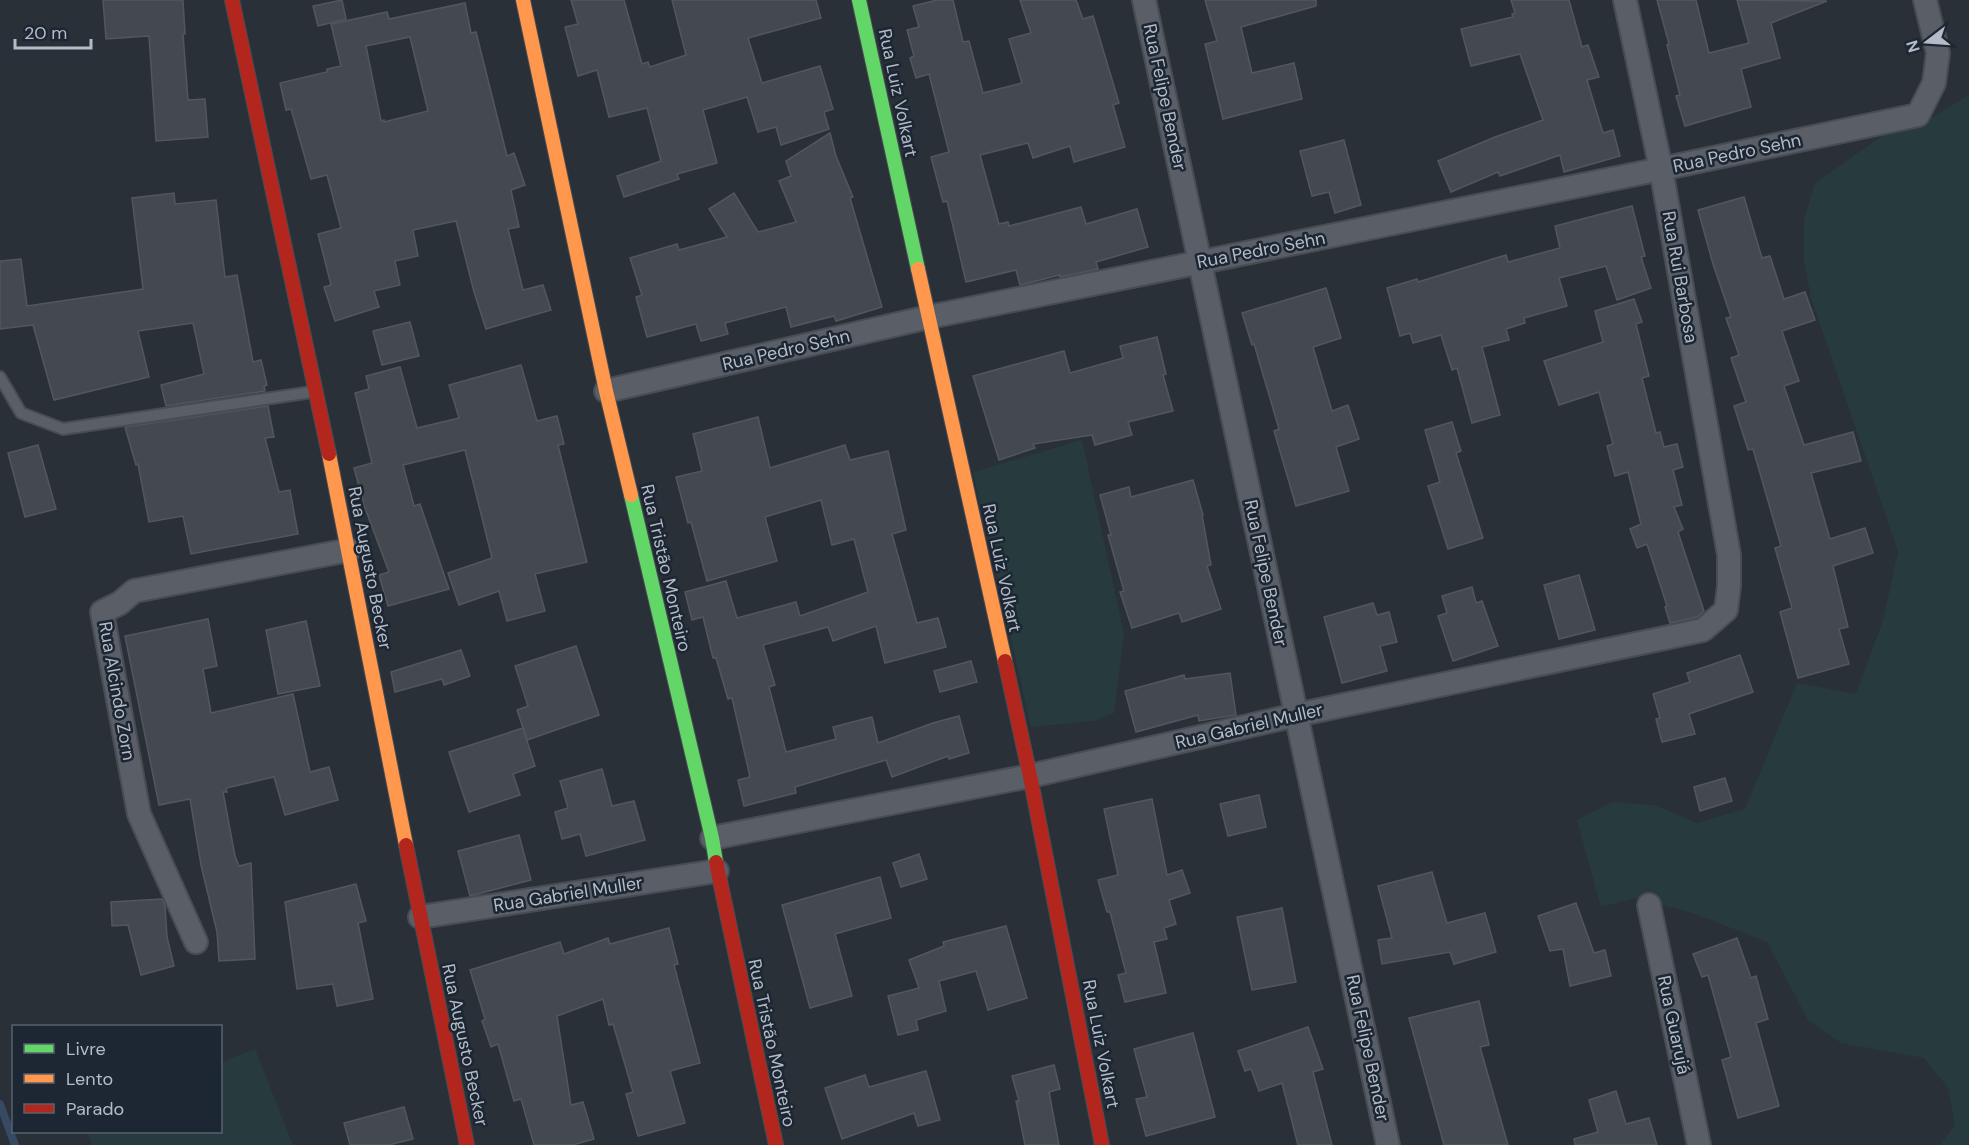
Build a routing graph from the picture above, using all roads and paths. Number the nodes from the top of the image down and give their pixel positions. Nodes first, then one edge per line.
1 (232, 0) edge
2 (523, 0) edge
3 (859, 0) edge
4 (1144, 0) edge
5 (1625, 0) edge
6 (1925, 0) edge
7 (1661, 169) junction
8 (1201, 262) junction
9 (929, 317) junction
10 (0, 377) edge
11 (315, 391) junction
12 (606, 391) junction
13 (349, 550) junction
14 (1729, 555) joint
15 (1296, 715) junction
16 (1030, 776) junction
17 (712, 838) junction
18 (717, 871) junction
19 (1649, 905) dead end
20 (420, 917) junction
21 (196, 942) dead end
22 (467, 1145) edge
23 (776, 1145) edge
24 (1102, 1145) edge
25 (1388, 1145) edge
26 (1699, 1145) edge

1 - 11 street, Rua Augusto Becker
2 - 12 street, Rua Tristão Monteiro
3 - 9 street, Rua Luiz Volkart
4 - 8 street, Rua Felipe Bender
5 - 7 street, Rua Rui Barbosa
6 - 7 street, Rua Pedro Sehn
7 - 8 street, Rua Pedro Sehn
7 - 14 street, Rua Rui Barbosa
8 - 9 street, Rua Pedro Sehn
8 - 15 street, Rua Felipe Bender
9 - 12 street, Rua Pedro Sehn
9 - 16 street, Rua Luiz Volkart
10 - 11 lane
11 - 13 street, Rua Augusto Becker
12 - 17 street, Rua Tristão Monteiro
13 - 20 street, Rua Augusto Becker
13 - 21 street, Rua Alcindo Zorn
14 - 15 street, Rua Gabriel Muller
15 - 16 street, Rua Gabriel Muller
15 - 25 street, Rua Felipe Bender
16 - 17 street, Rua Gabriel Muller
16 - 24 street, Rua Luiz Volkart
17 - 18 street, Rua Tristão Monteiro
18 - 20 street, Rua Gabriel Muller
18 - 23 street, Rua Tristão Monteiro
19 - 26 street, Rua Guarujá
20 - 22 street, Rua Augusto Becker

